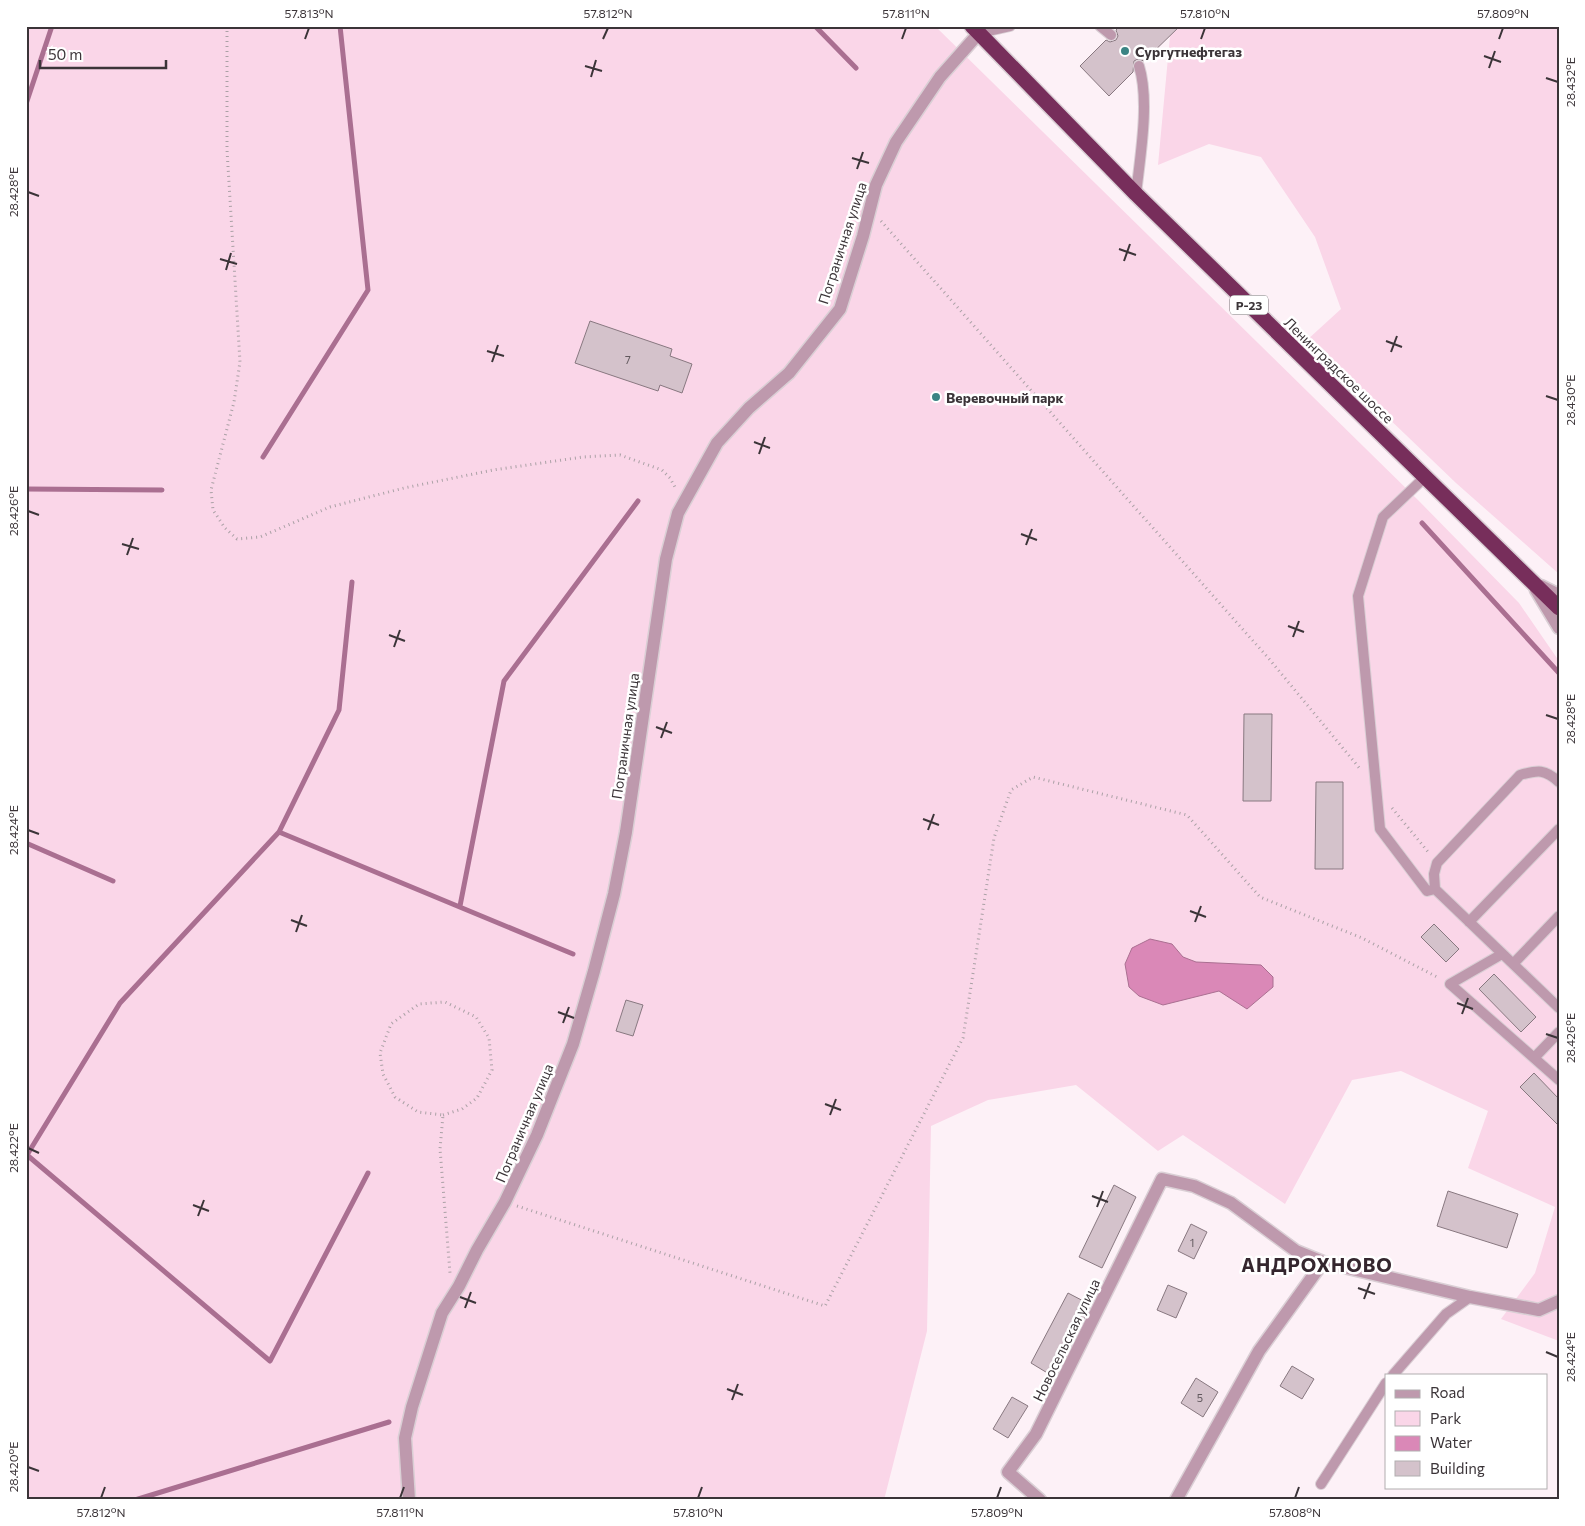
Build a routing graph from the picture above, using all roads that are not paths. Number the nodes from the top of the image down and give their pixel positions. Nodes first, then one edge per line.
1 (1010, 26) edge
2 (1100, 26) edge
3 (976, 30) edge
4 (1111, 35) dead end
5 (1139, 66) dead end
6 (1136, 194) junction
7 (1425, 477) junction
8 (1530, 580) junction
9 (1559, 596) edge
10 (1559, 608) edge
11 (1559, 628) edge
12 (1559, 782) edge
13 (1559, 828) edge
14 (1435, 889) junction
15 (1559, 916) edge
16 (1468, 922) junction
17 (1502, 954) junction
18 (1513, 964) junction
19 (1558, 1007) edge
20 (1559, 1032) edge
21 (1535, 1057) junction
22 (1559, 1080) edge
23 (1323, 1262) junction
24 (1470, 1297) junction
25 (1559, 1301) edge
26 (1394, 1374) edge
27 (1385, 1385) edge
28 (1321, 1484) dead end
29 (409, 1500) edge
30 (1040, 1500) edge
31 (1176, 1500) edge

1 - 3 lane
2 - 4 lane
3 - 6 highway, Ленинградское шоссе / Р-23
3 - 29 street, Пограничная улица
5 - 6 lane
6 - 7 highway, Ленинградское шоссе / Р-23
7 - 8 highway, Ленинградское шоссе / Р-23
7 - 14 lane
8 - 9 street
8 - 10 highway, Ленинградское шоссе / Р-23
8 - 11 street
12 - 14 lane
13 - 16 lane
14 - 16 lane
15 - 18 lane
16 - 17 lane
17 - 18 lane
17 - 21 lane
18 - 19 lane
20 - 21 lane
21 - 22 lane
23 - 24 street
23 - 30 street, Новосельская улица
23 - 31 street
24 - 25 street
24 - 26 lane
27 - 28 lane

